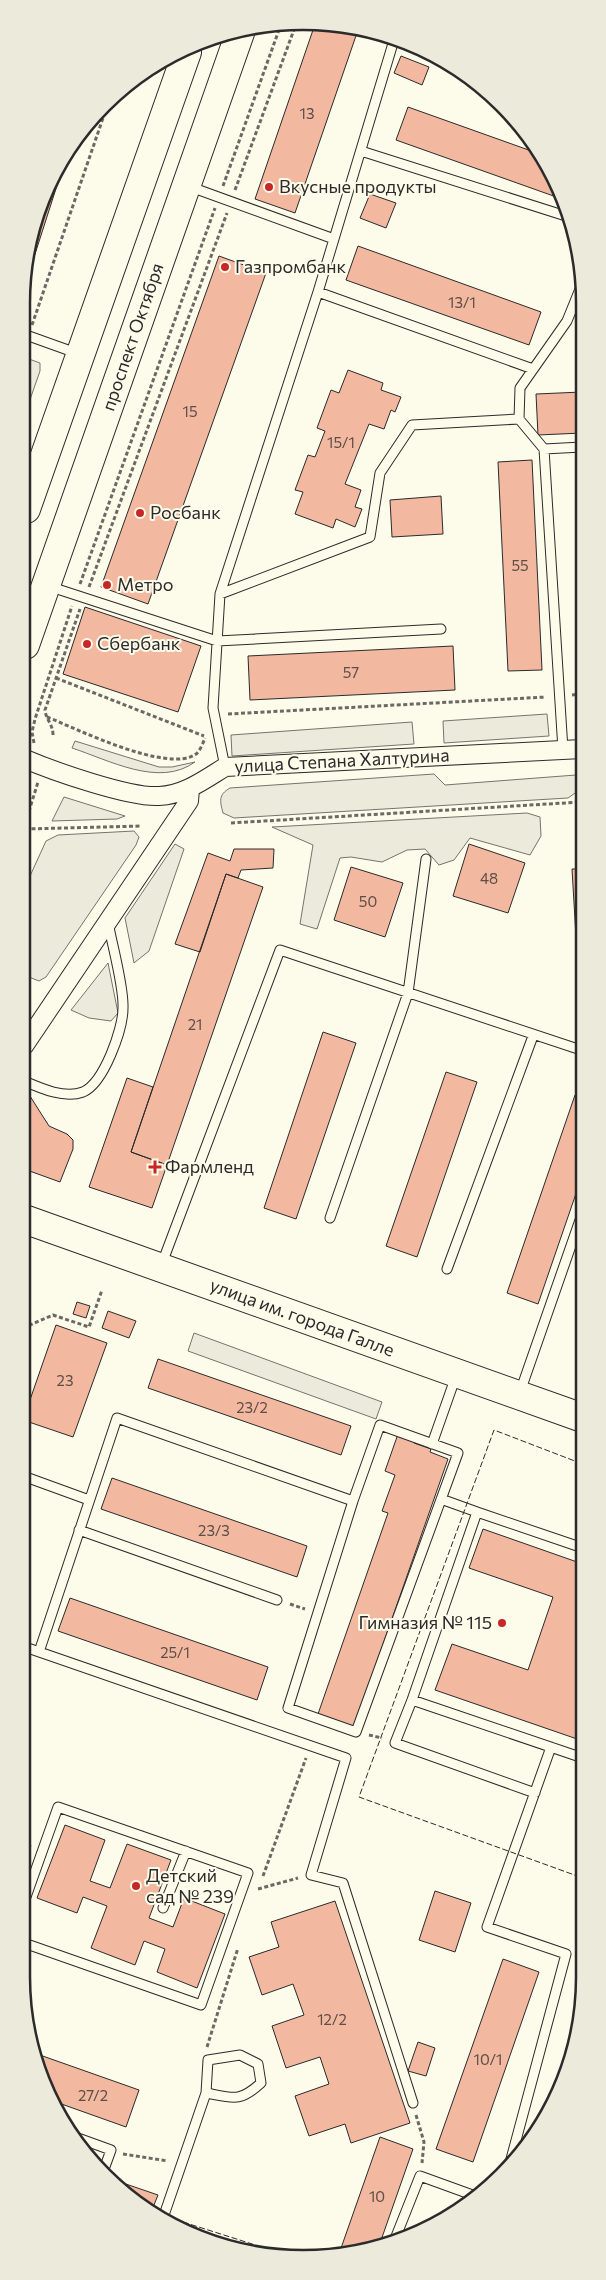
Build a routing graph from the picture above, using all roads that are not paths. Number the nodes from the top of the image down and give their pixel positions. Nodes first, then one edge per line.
1 (238, 38) edge
2 (393, 45) edge
3 (185, 57) edge
4 (361, 151) junction
5 (186, 186) junction
6 (562, 215) edge
7 (334, 239) junction
8 (318, 292) junction
9 (576, 299) edge
10 (30, 337) edge
11 (79, 354) junction
12 (533, 369) junction
13 (519, 419) junction
14 (576, 447) edge
15 (544, 449) junction
16 (30, 497) edge
17 (46, 586) junction
18 (220, 594) junction
19 (441, 629) dead end
20 (30, 631) edge
21 (217, 641) junction
22 (576, 749) edge
23 (563, 750) junction
24 (30, 753) edge
25 (225, 766) junction
26 (190, 789) junction
27 (426, 859) dead end
28 (108, 922) junction
29 (408, 993) junction
30 (533, 1036) junction
31 (30, 1037) edge
32 (576, 1049) edge
33 (30, 1084) edge
34 (330, 1218) dead end
35 (30, 1221) edge
36 (576, 1231) edge
37 (571, 1244) junction
38 (576, 1246) edge
39 (161, 1266) junction
40 (448, 1269) dead end
41 (456, 1374) junction
42 (519, 1396) junction
43 (576, 1416) edge
44 (432, 1444) junction
45 (30, 1479) edge
46 (89, 1500) junction
47 (441, 1500) junction
48 (353, 1501) junction
49 (478, 1512) junction
50 (79, 1530) junction
51 (576, 1546) edge
52 (278, 1600) road end
53 (30, 1649) edge
54 (38, 1652) junction
55 (412, 1700) junction
56 (551, 1747) junction
57 (576, 1756) edge
58 (535, 1794) junction
59 (186, 1852) junction
60 (30, 1888) edge
61 (163, 1908) dead end
62 (30, 1945) edge
63 (206, 2093) junction
64 (412, 2104) road end
65 (84, 2140) edge
66 (513, 2151) edge
67 (106, 2165) edge
68 (470, 2193) edge
69 (165, 2212) edge
70 (397, 2233) edge

1 - 5 main road, проспект Октября
2 - 4 lane
3 - 11 main road
4 - 6 lane
4 - 7 lane
5 - 7 lane
5 - 17 main road, проспект Октября
7 - 8 lane
8 - 12 lane
8 - 18 lane
9 - 12 lane
10 - 11 lane
11 - 16 main road
12 - 13 lane
13 - 15 lane
13 - 18 lane
14 - 15 lane
15 - 23 lane
17 - 20 main road, проспект Октября
17 - 21 lane
18 - 21 lane
19 - 21 lane
21 - 25 lane
22 - 23 street, улица Степана Халтурина
23 - 25 street, улица Степана Халтурина
24 - 26 street, улица Степана Халтурина
25 - 26 street, улица Степана Халтурина
26 - 28 street
27 - 29 lane
28 - 31 street
28 - 33 lane
29 - 30 lane
29 - 34 lane
29 - 39 lane
30 - 32 lane
30 - 40 lane
35 - 39 main road, улица им. города Галле
36 - 37 lane
37 - 38 lane
37 - 42 lane
39 - 41 main road, улица им. города Галле
41 - 42 main road, улица им. города Галле
41 - 44 lane
42 - 43 main road, улица им. города Галле
44 - 47 lane
44 - 48 lane
45 - 46 lane
46 - 48 lane
46 - 50 lane
47 - 48 lane
47 - 49 lane
49 - 51 lane
49 - 55 lane
50 - 52 lane
50 - 54 lane
53 - 54 lane
54 - 64 lane
55 - 56 lane
55 - 58 lane
56 - 57 lane
56 - 58 lane
58 - 66 lane
59 - 60 lane
59 - 61 lane
59 - 62 lane
63 - 63 lane
63 - 69 lane
65 - 67 lane
68 - 70 lane

